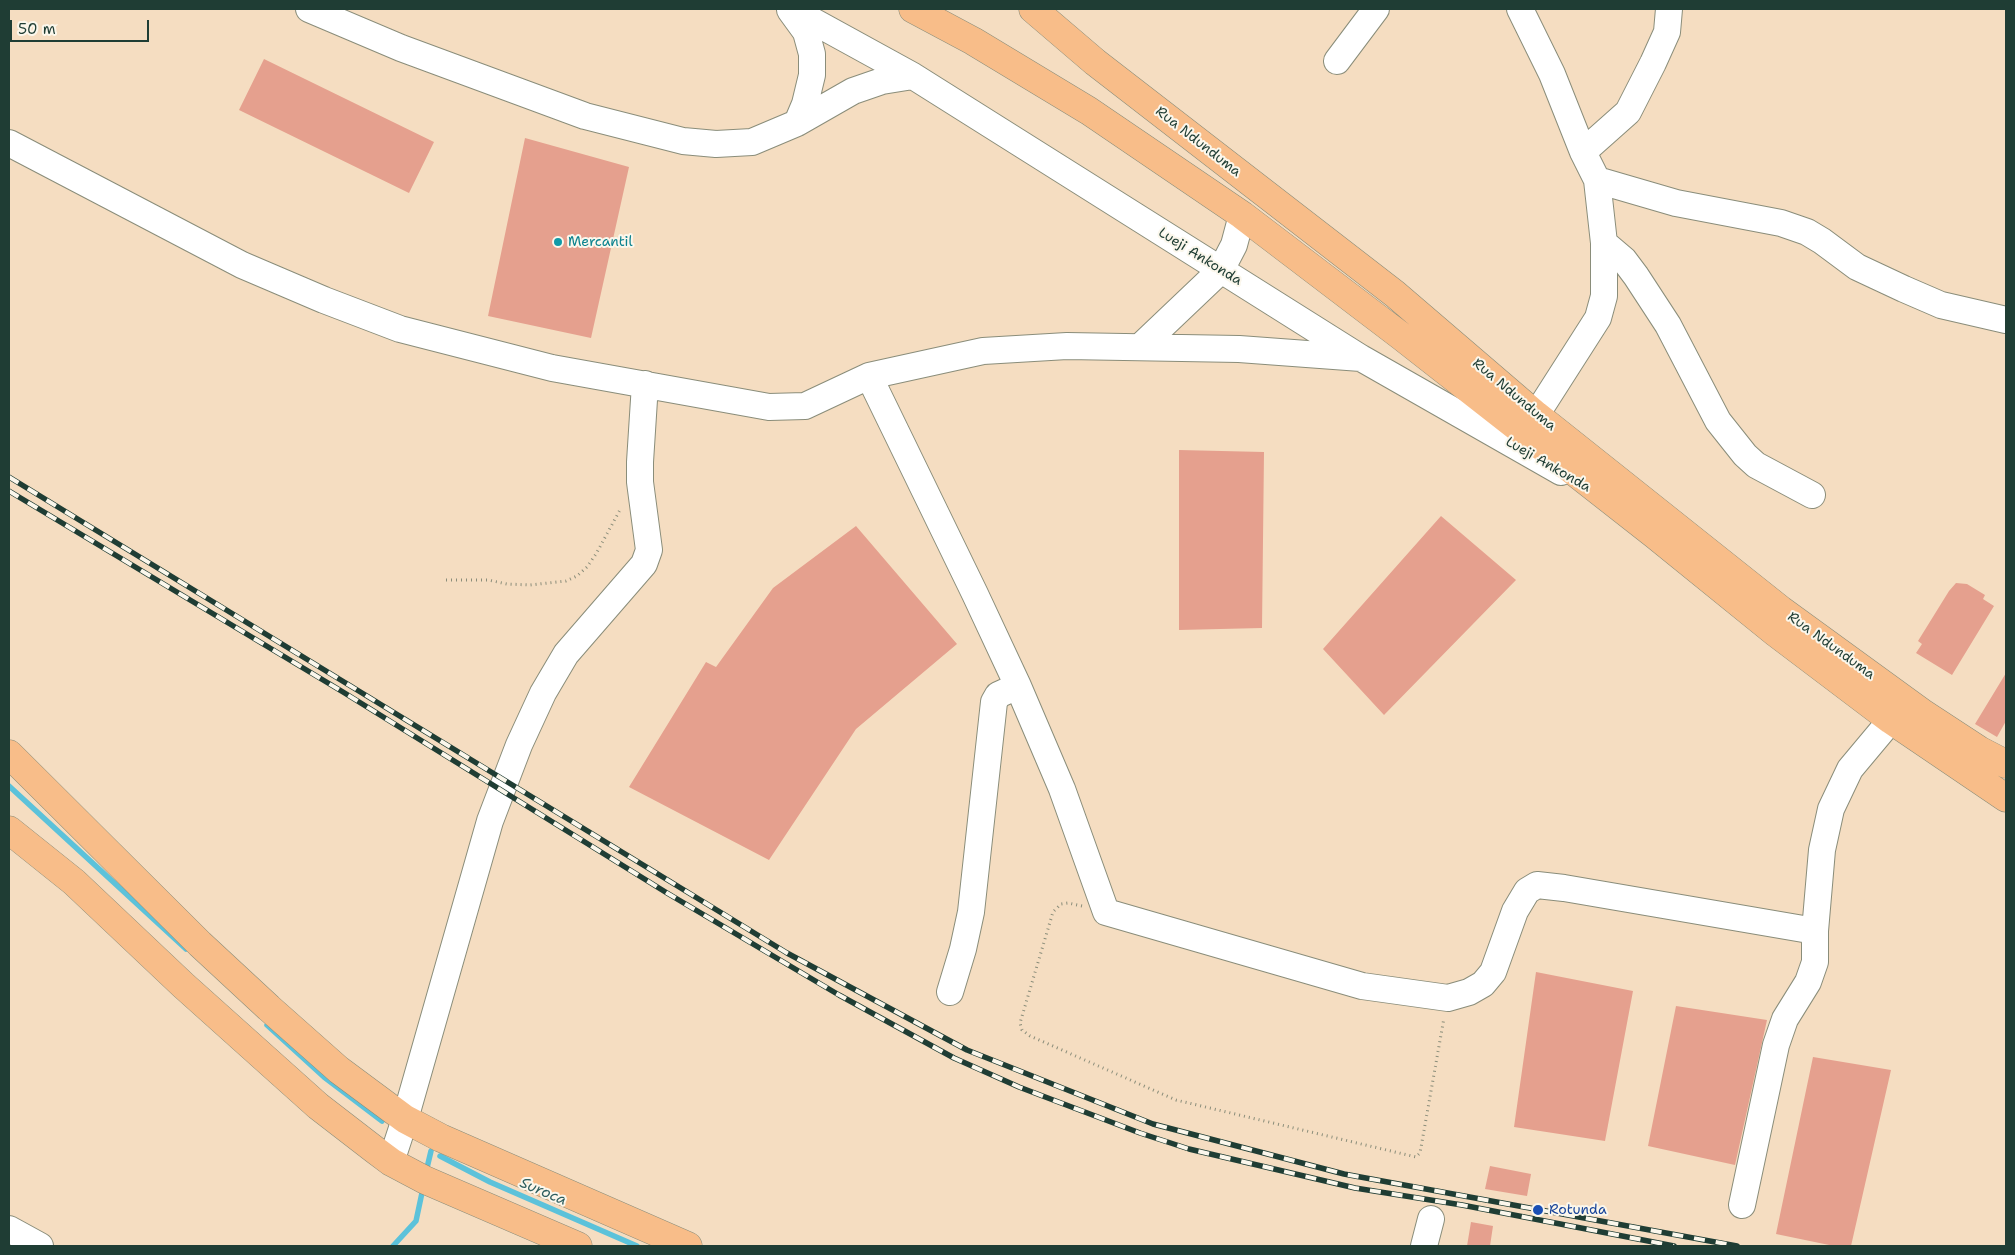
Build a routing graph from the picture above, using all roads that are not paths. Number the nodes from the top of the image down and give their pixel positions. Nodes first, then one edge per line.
1 (309, 9) edge
2 (790, 9) edge
3 (913, 9) edge
4 (1033, 9) edge
5 (1376, 9) edge
6 (1520, 9) edge
7 (1669, 9) edge
8 (1338, 61) dead end
9 (913, 76) junction
10 (797, 123) junction
11 (9, 143) edge
12 (1584, 152) junction
13 (1597, 180) junction
14 (1242, 215) junction
15 (1604, 243) junction
16 (1221, 270) junction
17 (2006, 320) edge
18 (1140, 348) junction
19 (1361, 358) junction
20 (869, 376) junction
21 (645, 384) junction
22 (1536, 415) junction
23 (1812, 495) dead end
24 (1612, 502) junction
25 (1018, 686) junction
26 (1891, 720) junction
27 (9, 754) edge
28 (2006, 764) edge
29 (2006, 798) edge
30 (9, 830) edge
31 (1815, 931) junction
32 (950, 992) dead end
33 (405, 1119) junction
34 (391, 1162) junction
35 (1742, 1205) dead end
36 (1431, 1219) dead end
37 (9, 1229) edge
38 (40, 1246) edge
39 (578, 1246) edge
40 (688, 1246) edge
41 (1424, 1246) edge

1 - 10 street
2 - 9 street, Lueji Ankonda
2 - 10 street
3 - 14 main road, Rua Ndunduma
4 - 22 main road, Rua Ndunduma
5 - 8 street
6 - 12 street
7 - 12 street
9 - 10 street
9 - 16 street, Lueji Ankonda
11 - 21 street
12 - 13 street
13 - 15 street
13 - 17 street
14 - 16 street
14 - 24 main road, Rua Ndunduma
15 - 22 street
15 - 23 street
16 - 18 street
16 - 19 street, Lueji Ankonda
18 - 19 street
18 - 20 street
19 - 24 street, Lueji Ankonda
20 - 21 street
20 - 25 street
21 - 33 street
22 - 28 main road, Rua Ndunduma
24 - 26 main road, Rua Ndunduma
25 - 31 street
25 - 32 street
26 - 29 main road, Rua Ndunduma
26 - 31 street
27 - 33 main road
30 - 34 main road
31 - 35 street
33 - 34 street
33 - 40 main road
34 - 39 main road
36 - 41 street
37 - 38 street

